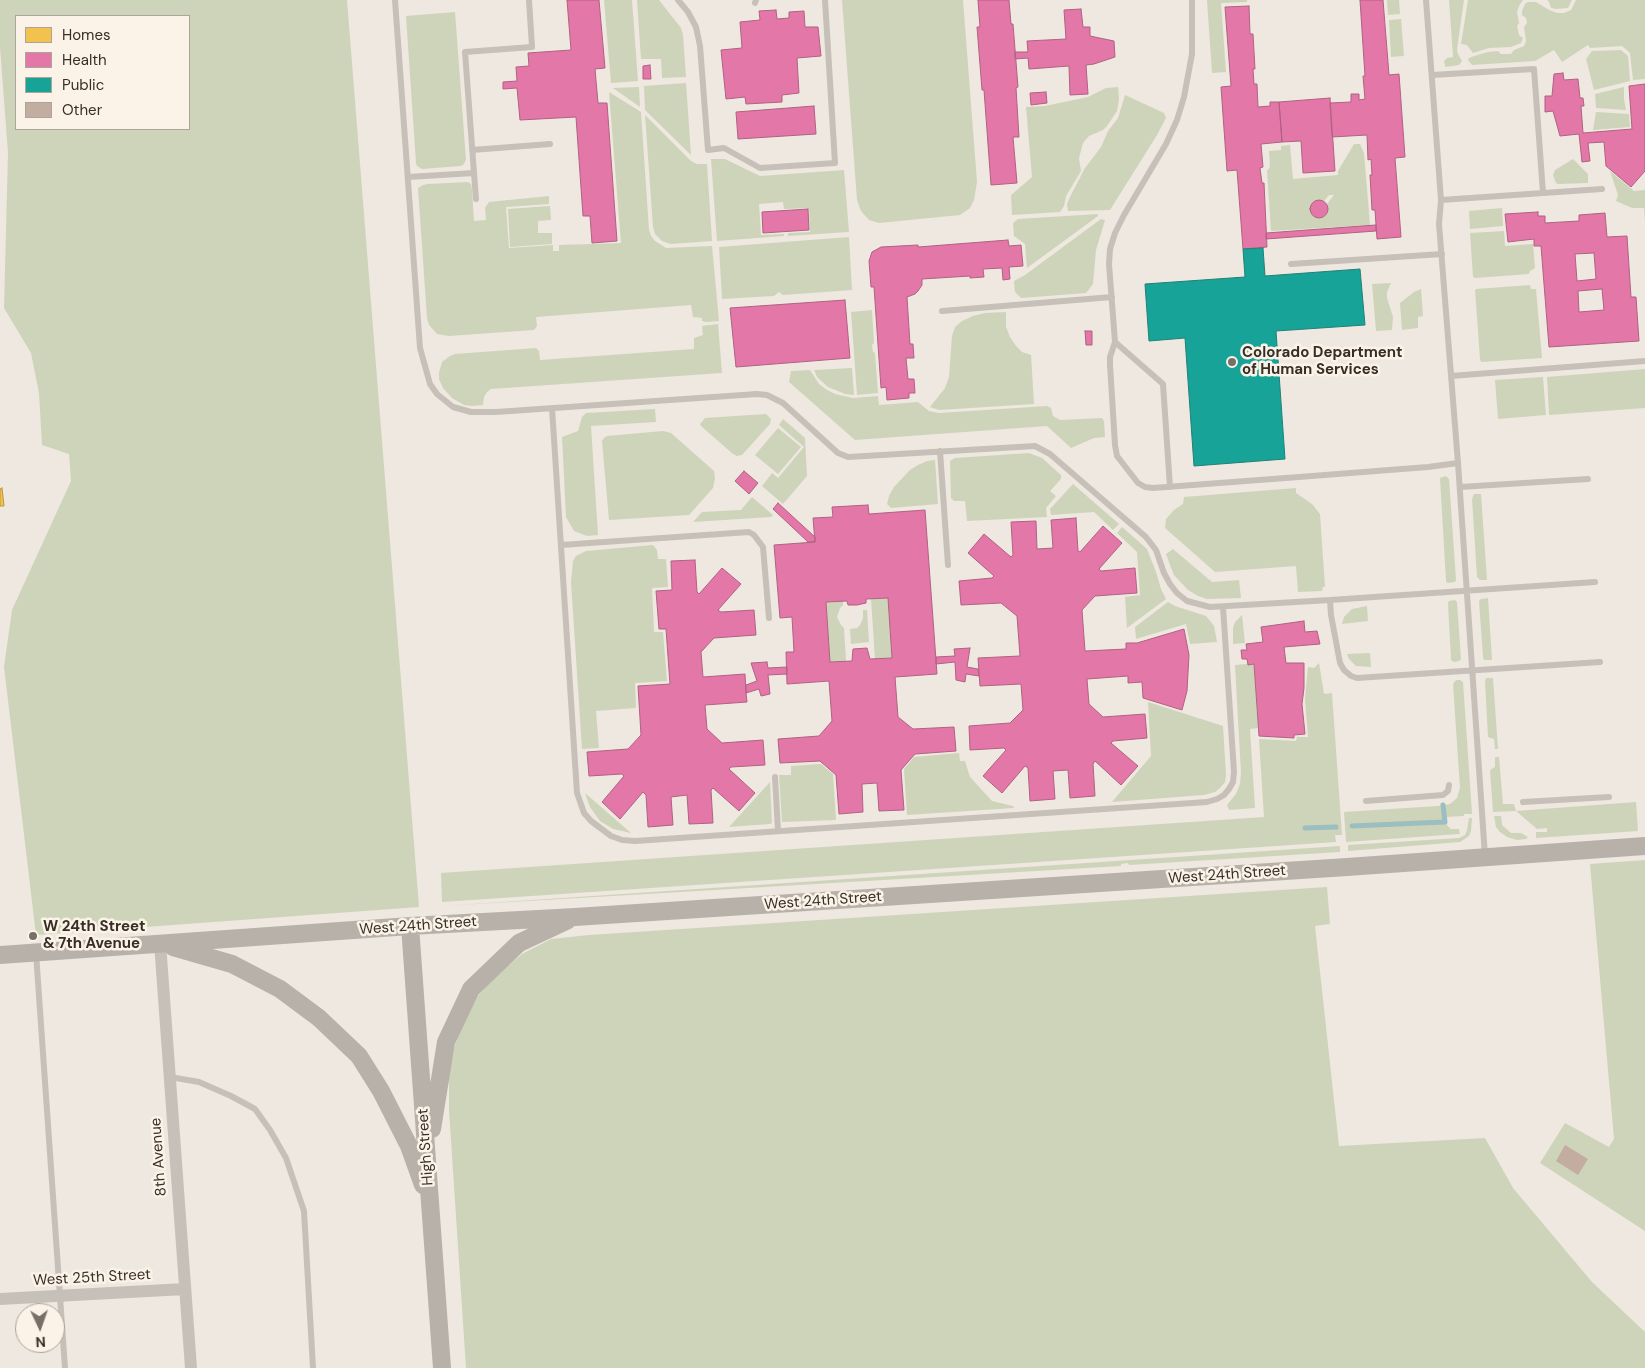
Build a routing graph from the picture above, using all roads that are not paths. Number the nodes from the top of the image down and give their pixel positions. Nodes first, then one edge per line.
1 (395, 0) edge
2 (529, 0) edge
3 (678, 0) edge
4 (824, 0) edge
5 (1192, 0) edge
6 (1426, 0) edge
7 (1432, 76) junction
8 (550, 144) dead end
9 (472, 150) junction
10 (474, 173) junction
11 (408, 177) junction
12 (1602, 189) dead end
13 (1543, 193) junction
14 (476, 199) dead end
15 (1442, 200) junction
16 (1442, 254) junction
17 (1292, 264) dead end
18 (1112, 297) junction
19 (942, 311) dead end
20 (1115, 342) junction
21 (1645, 361) edge
22 (1451, 376) junction
23 (552, 408) junction
24 (940, 451) junction
25 (1458, 463) junction
26 (1588, 478) dead end
27 (1170, 487) junction
28 (1460, 487) junction
29 (561, 545) junction
30 (948, 565) dead end
31 (1595, 582) dead end
32 (1467, 590) junction
33 (1330, 600) junction
34 (1222, 607) junction
35 (769, 618) dead end
36 (1600, 662) dead end
37 (1472, 670) junction
38 (775, 777) dead end
39 (1449, 785) dead end
40 (1609, 797) dead end
41 (1366, 800) dead end
42 (1523, 802) dead end
43 (778, 831) junction
44 (1645, 846) edge
45 (1485, 857) junction
46 (575, 917) junction
47 (410, 926) junction
48 (160, 943) junction
49 (36, 952) junction
50 (0, 955) edge
51 (170, 1077) junction
52 (428, 1179) junction
53 (430, 1203) junction
54 (185, 1289) junction
55 (59, 1296) junction
56 (0, 1299) edge
57 (65, 1368) edge
58 (190, 1368) edge
59 (313, 1368) edge
60 (442, 1368) edge

1 - 11 lane
2 - 9 lane
3 - 4 lane
5 - 18 lane
6 - 7 lane
7 - 13 lane
7 - 15 lane
8 - 9 lane
9 - 10 lane
10 - 11 lane
10 - 14 lane
11 - 23 lane
12 - 13 lane
13 - 15 lane
15 - 16 lane
16 - 17 lane
16 - 22 lane
18 - 19 lane
18 - 20 lane
20 - 27 lane
20 - 27 lane
21 - 22 lane
22 - 25 lane
23 - 24 lane
23 - 29 lane
24 - 30 lane
24 - 34 lane
25 - 27 lane
25 - 28 lane
26 - 28 lane
28 - 32 lane
29 - 35 lane
29 - 43 lane
31 - 32 lane
32 - 33 lane
32 - 37 lane
33 - 34 lane
33 - 37 lane
34 - 43 lane
36 - 37 lane
37 - 45 lane
38 - 43 lane
39 - 41 lane
40 - 42 lane
44 - 45 street, West 24th Street
45 - 46 street, West 24th Street
46 - 47 street, West 24th Street
46 - 52 street
47 - 48 street, West 24th Street
47 - 52 street, High Street
48 - 49 street, West 24th Street
48 - 51 street, 8th Avenue
48 - 53 street
49 - 50 street, West 24th Street
49 - 55 lane
51 - 54 street, 8th Avenue
51 - 59 lane
52 - 53 street, High Street
53 - 60 street, High Street
54 - 55 street, West 25th Street
54 - 58 street, 8th Avenue
55 - 56 street, West 25th Street
55 - 57 lane

